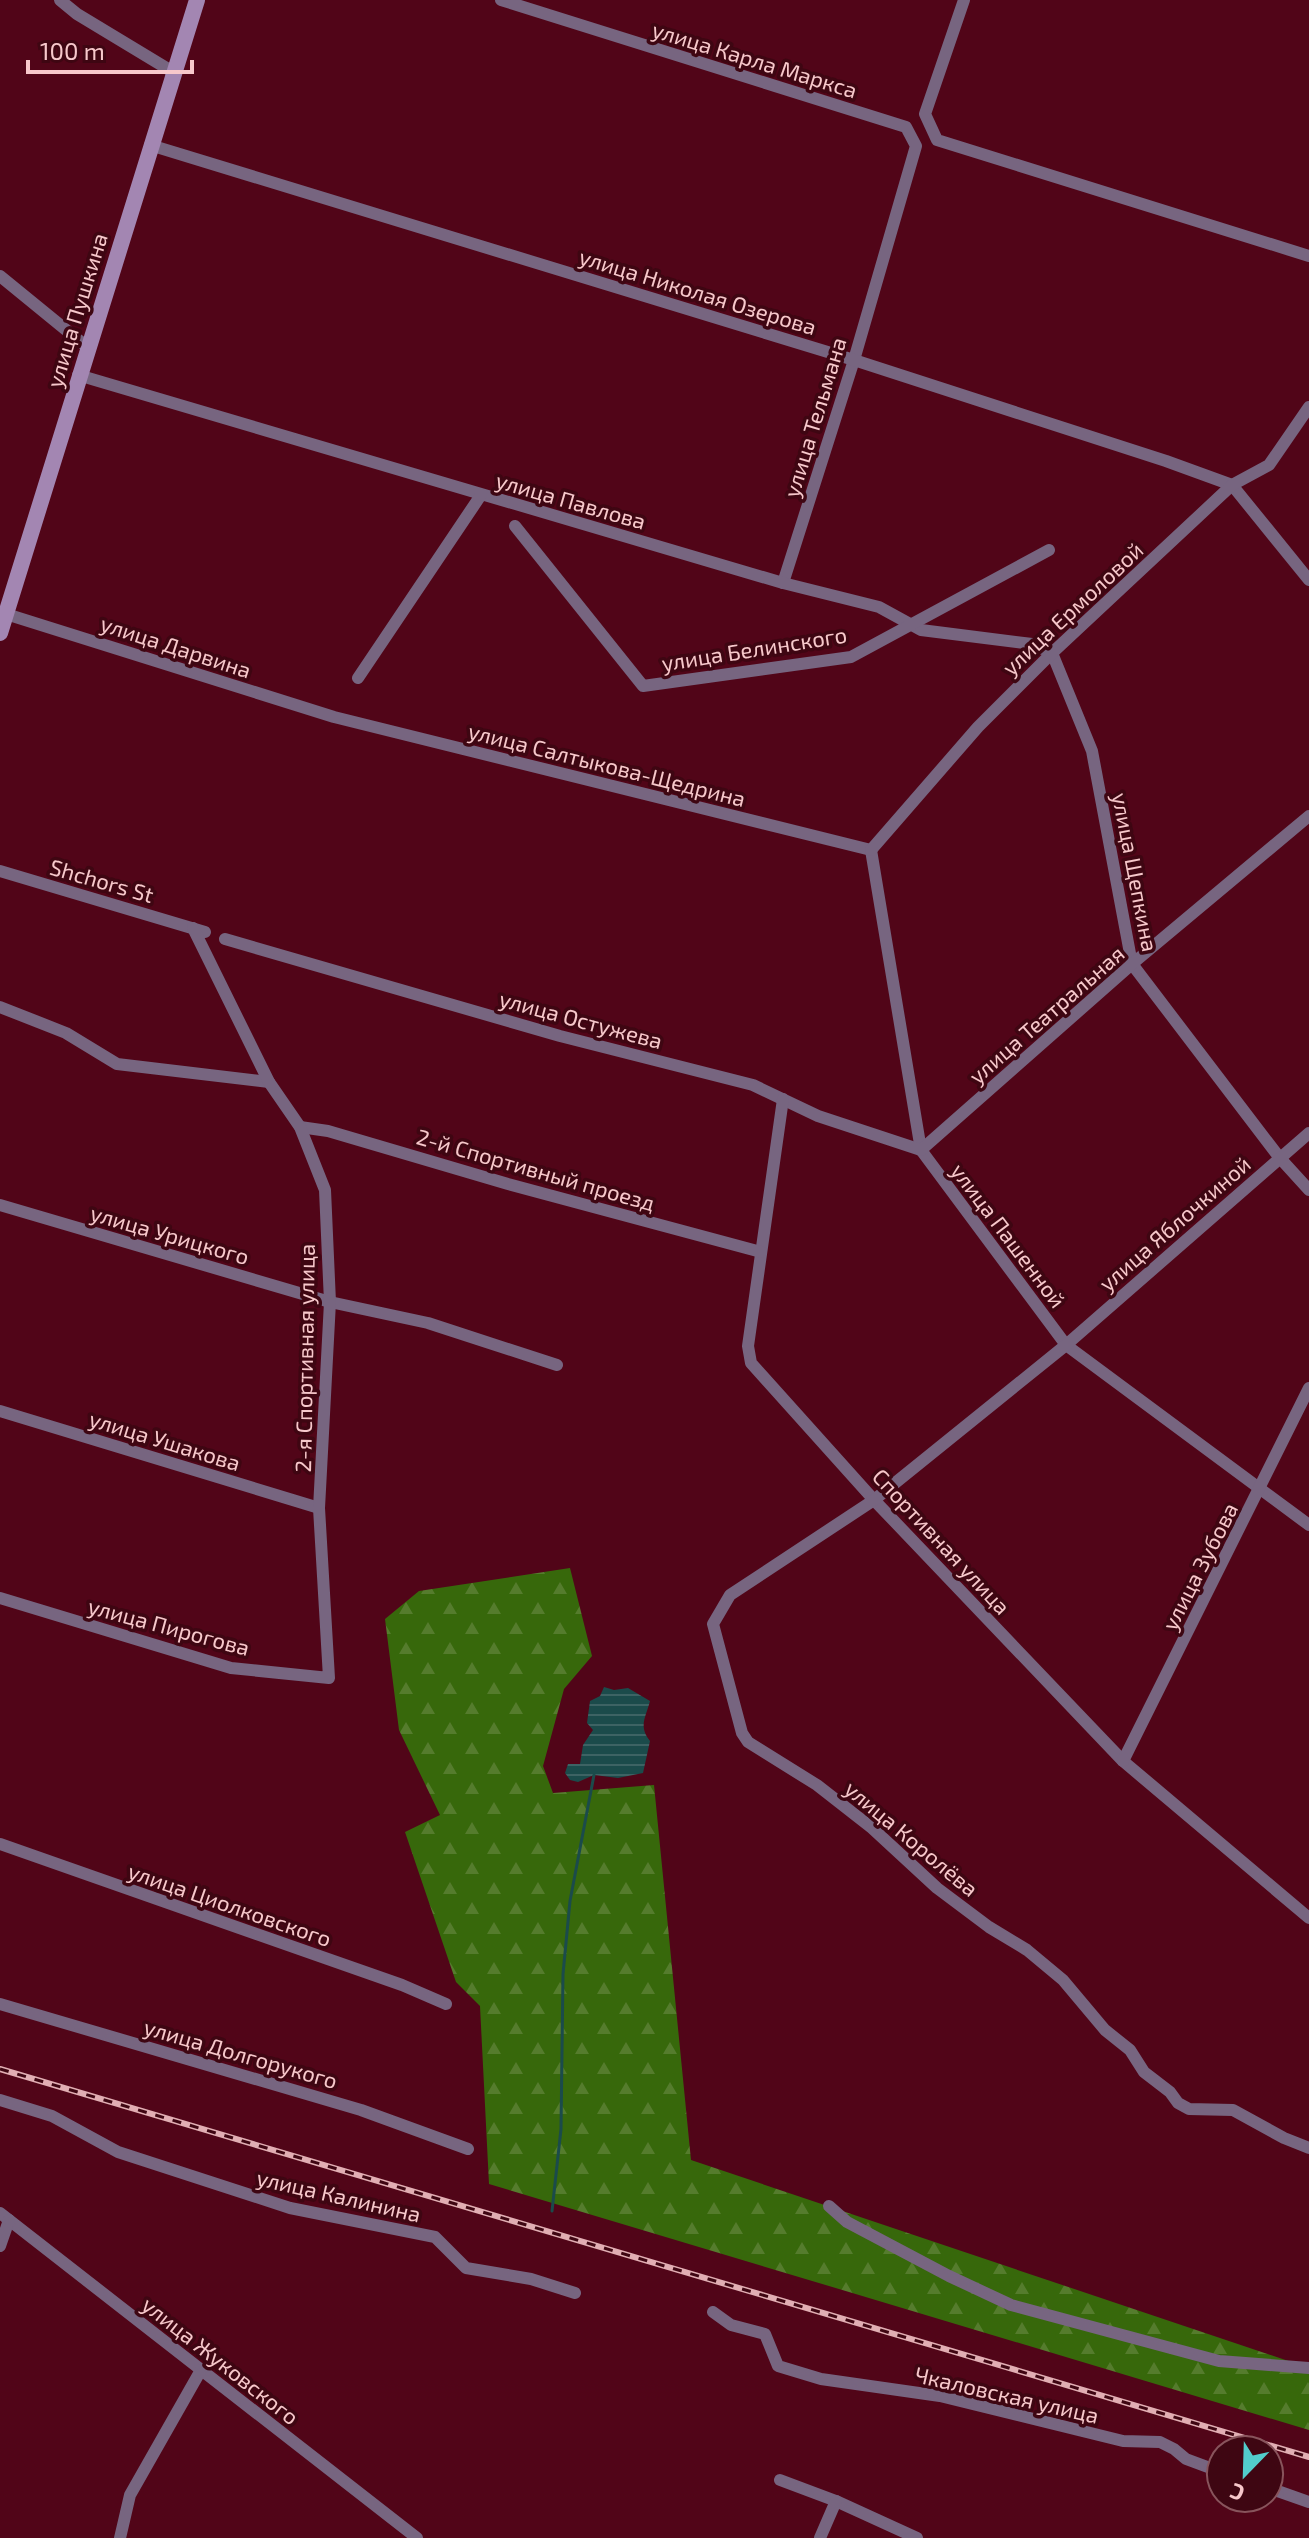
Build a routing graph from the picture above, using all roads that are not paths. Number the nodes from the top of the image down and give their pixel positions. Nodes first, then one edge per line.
1 (60, 0) edge
2 (197, 0) edge
3 (501, 0) edge
4 (964, 0) edge
5 (173, 72) junction
6 (906, 127) joint
7 (150, 145) junction
8 (1309, 256) edge
9 (0, 276) edge
10 (87, 347) junction
11 (854, 360) junction
12 (78, 375) junction
13 (1309, 407) edge
14 (1232, 485) junction
15 (481, 495) junction
16 (515, 526) dead end
17 (1049, 550) dead end
18 (1309, 580) edge
19 (783, 583) junction
20 (6, 614) junction
21 (911, 625) junction
22 (0, 633) edge
23 (1052, 653) junction
24 (358, 678) dead end
25 (334, 717) joint
26 (1309, 816) edge
27 (871, 850) junction
28 (0, 871) edge
29 (199, 930) joint
30 (225, 939) dead end
31 (1132, 964) junction
32 (0, 1007) edge
33 (269, 1082) junction
34 (783, 1099) junction
35 (300, 1127) junction
36 (1309, 1133) edge
37 (921, 1150) junction
38 (1279, 1157) junction
39 (1309, 1190) edge
40 (0, 1205) edge
41 (761, 1252) junction
42 (330, 1302) junction
43 (1066, 1345) junction
44 (557, 1365) dead end
45 (1309, 1388) edge
46 (0, 1411) edge
47 (1261, 1487) junction
48 (874, 1500) junction
49 (319, 1508) junction
50 (1309, 1525) edge
51 (0, 1598) edge
52 (329, 1678) joint
53 (1123, 1761) junction
54 (0, 1844) edge
55 (1309, 1918) edge
56 (0, 2004) edge
57 (446, 2004) dead end
58 (0, 2100) edge
59 (1309, 2148) edge
60 (468, 2149) dead end
61 (829, 2206) dead end
62 (4, 2217) edge
63 (0, 2246) edge
64 (575, 2293) dead end
65 (713, 2312) dead end
66 (1309, 2368) edge
67 (201, 2370) junction
68 (1205, 2466) edge
69 (780, 2480) dead end
70 (1285, 2494) edge
71 (836, 2501) junction
72 (1309, 2502) edge
73 (120, 2538) edge
74 (417, 2538) edge
75 (820, 2538) edge
76 (917, 2538) edge

1 - 5 street
2 - 5 main road, улица Пушкина
3 - 6 street, улица Карла Маркса
4 - 8 street
5 - 7 main road, улица Пушкина
6 - 11 street, улица Тельмана
7 - 10 main road, улица Пушкина
7 - 11 street, улица Николая Озерова
9 - 10 street
10 - 12 main road, улица Пушкина
11 - 14 street, улица Николая Озерова
11 - 19 street, улица Тельмана
12 - 15 street, улица Павлова
12 - 20 main road, улица Пушкина
13 - 14 street, улица Ермоловой
14 - 18 street
14 - 23 street, улица Ермоловой
15 - 19 street, улица Павлова
15 - 24 street
16 - 21 street, улица Белинского
17 - 21 street, улица Белинского
19 - 21 street, улица Павлова
20 - 22 main road, улица Пушкина
20 - 25 street, улица Дарвина
21 - 23 street, улица Павлова
23 - 27 street, улица Ермоловой
23 - 31 street, улица Щепкина
25 - 27 street, улица Салтыкова-Щедрина
26 - 31 street, улица Театральная
27 - 37 street, улица Пашенной
28 - 29 street, Shchors St
29 - 33 street, 2-я Спортивная улица
30 - 34 street, улица Остужева
31 - 37 street, улица Театральная
31 - 38 street, улица Щепкина
32 - 33 street
33 - 35 street, 2-я Спортивная улица
34 - 37 street, улица Остужева
34 - 41 street, Спортивная улица
35 - 41 street, 2-й Спортивный проезд
35 - 42 street, 2-я Спортивная улица
36 - 38 street, улица Яблочкиной
37 - 43 street, улица Пашенной
38 - 39 street, улица Щепкина
38 - 43 street, улица Яблочкиной
40 - 42 street, улица Урицкого
41 - 48 street, Спортивная улица
42 - 44 street, улица Урицкого
42 - 49 street, 2-я Спортивная улица
43 - 47 street, улица Пашенной
43 - 48 street, улица Яблочкиной
45 - 47 street, улица Зубова
46 - 49 street, улица Ушакова
47 - 50 street, улица Пашенной
47 - 53 street, улица Зубова
48 - 53 street, Спортивная улица
48 - 59 street, улица Королёва
49 - 52 street, 2-я Спортивная улица
51 - 52 street, улица Пирогова
53 - 55 street, Спортивная улица
54 - 57 street, улица Циолковского
56 - 60 street, улица Долгорукого
58 - 64 street, улица Калинина
61 - 66 street
62 - 63 street
62 - 67 street, улица Жуковского
65 - 68 street, Чкаловская улица
67 - 73 street
67 - 74 street, улица Жуковского
69 - 71 street
70 - 72 street
71 - 75 street
71 - 76 street

